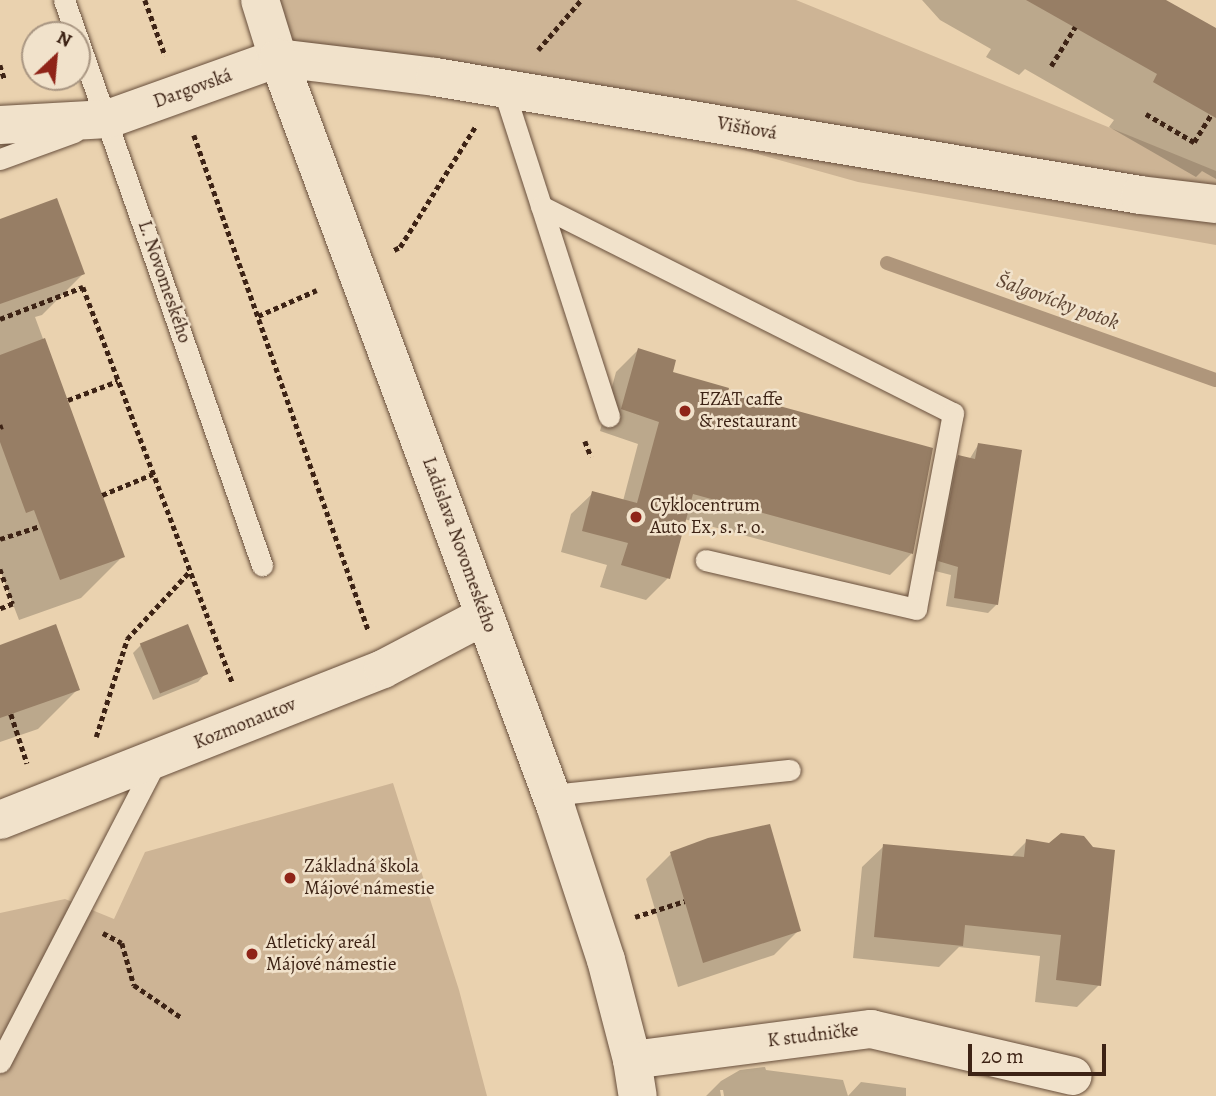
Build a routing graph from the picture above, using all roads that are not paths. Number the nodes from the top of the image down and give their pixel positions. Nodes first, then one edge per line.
1 (64, 0) edge
2 (260, 0) edge
3 (278, 58) junction
4 (502, 88) junction
5 (108, 119) junction
6 (0, 125) edge
7 (0, 159) edge
8 (1216, 204) edge
9 (541, 206) junction
10 (609, 416) dead end
11 (706, 560) dead end
12 (262, 565) dead end
13 (484, 616) junction
14 (157, 759) junction
15 (790, 770) dead end
16 (551, 795) junction
17 (0, 820) edge
18 (0, 1062) edge
19 (1073, 1076) dead end
20 (635, 1078) edge

1 - 5 lane, L. Novomeského
2 - 3 street, Ladislava Novomeského
3 - 4 street, Višňová
3 - 5 street, Dargovská
3 - 13 street, Ladislava Novomeského
4 - 8 street, Višňová
4 - 9 lane
5 - 6 street, Dargovská
5 - 7 lane, Dargovská
5 - 12 lane, L. Novomeského
9 - 10 lane
9 - 11 lane
13 - 14 street, Kozmonautov
13 - 16 street, Ladislava Novomeského
14 - 17 street, Kozmonautov
14 - 18 lane
15 - 16 lane
16 - 20 street, Ladislava Novomeského
19 - 20 street, K studničke

